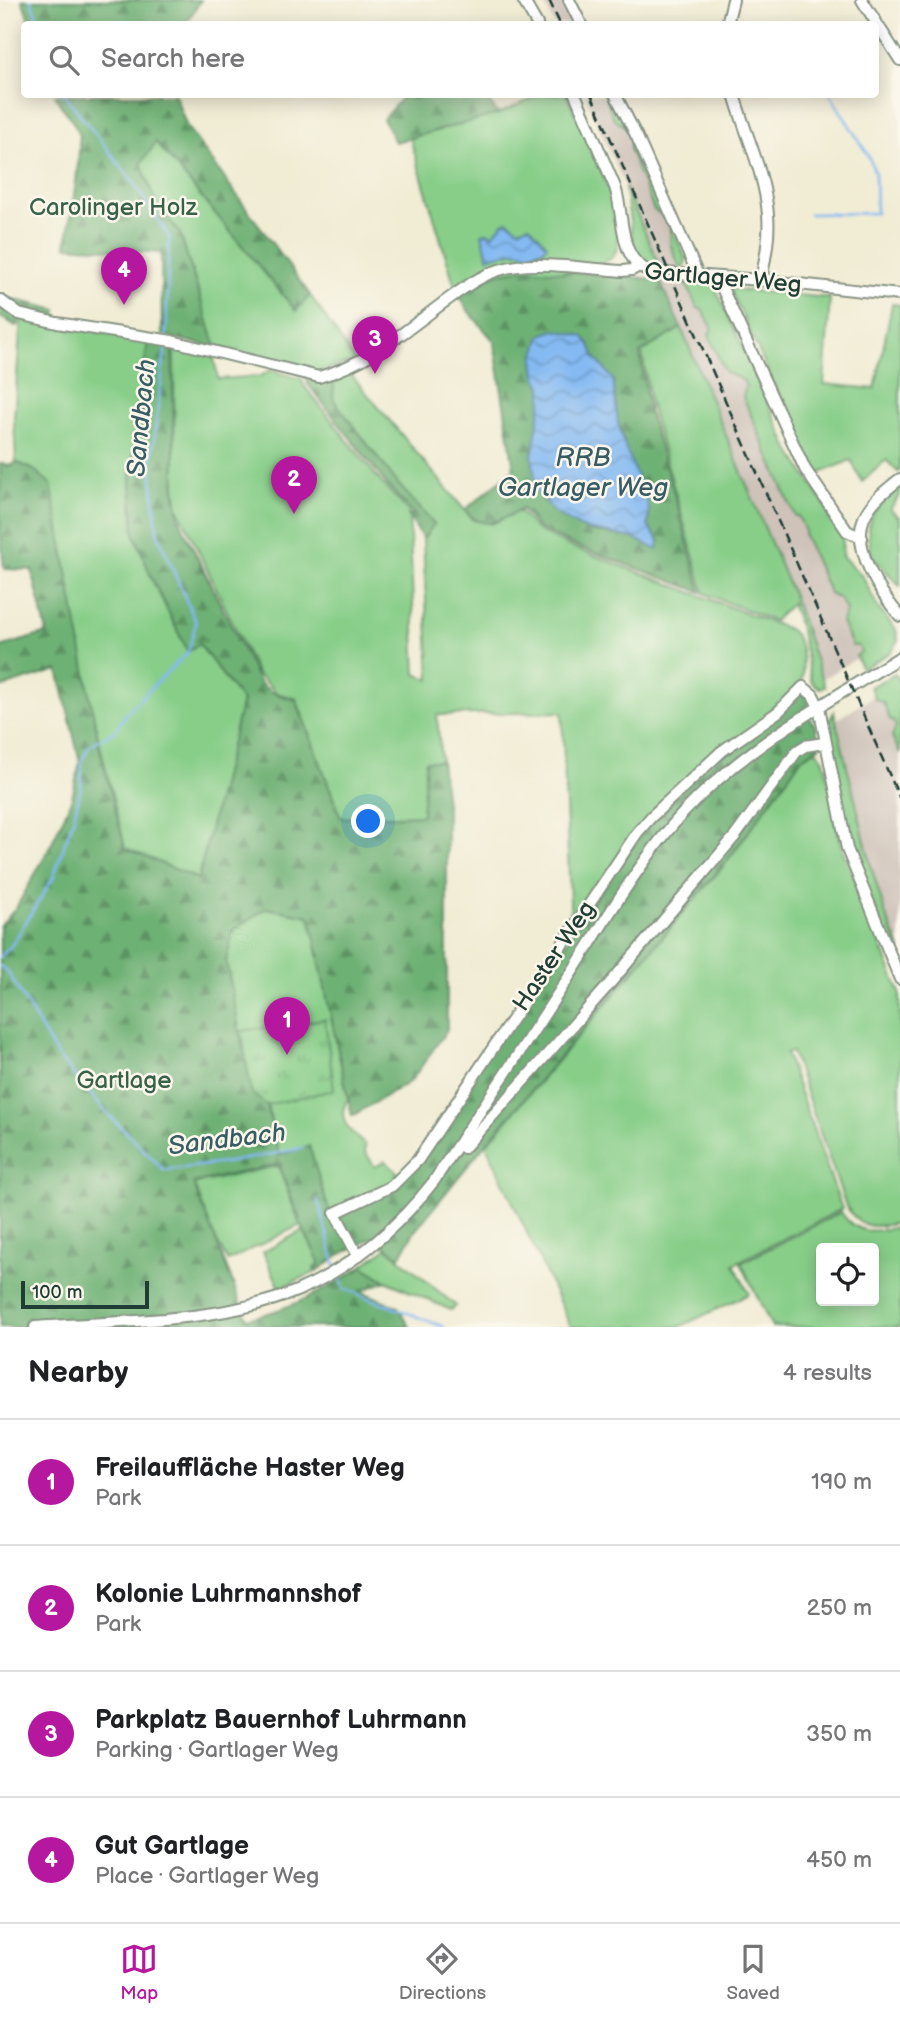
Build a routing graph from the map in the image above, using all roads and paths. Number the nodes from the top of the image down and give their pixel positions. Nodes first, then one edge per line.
1 (523, 0) edge
2 (569, 0) edge
3 (733, 0) edge
4 (862, 0) edge
5 (535, 21) edge
6 (580, 21) edge
7 (728, 21) edge
8 (875, 21) edge
9 (879, 27) edge
10 (900, 60) edge
11 (577, 98) edge
12 (617, 98) edge
13 (735, 98) edge
14 (639, 267) junction
15 (698, 275) junction
16 (721, 277) junction
17 (761, 280) junction
18 (900, 295) edge
19 (0, 300) edge
20 (900, 479) edge
21 (862, 538) junction
22 (900, 616) edge
23 (900, 657) edge
24 (819, 707) junction
25 (824, 743) junction
26 (900, 979) edge
27 (464, 1148) dead end
28 (358, 1256) junction
29 (35, 1327) edge

1 - 5 street
2 - 6 street
3 - 7 street
4 - 8 street
9 - 10 street
11 - 14 street
12 - 15 street
13 - 17 street
14 - 15 street, Gartlager Weg
14 - 19 street, Gartlager Weg
15 - 16 street, Gartlager Weg
16 - 17 street, Gartlager Weg
16 - 21 street
17 - 18 street, Gartlager Weg
20 - 21 street
21 - 22 street
23 - 24 street, Haster Weg
24 - 25 street
24 - 28 street, Haster Weg
24 - 28 street, Haster Weg
25 - 26 street
25 - 27 street
28 - 29 street, Haster Weg

